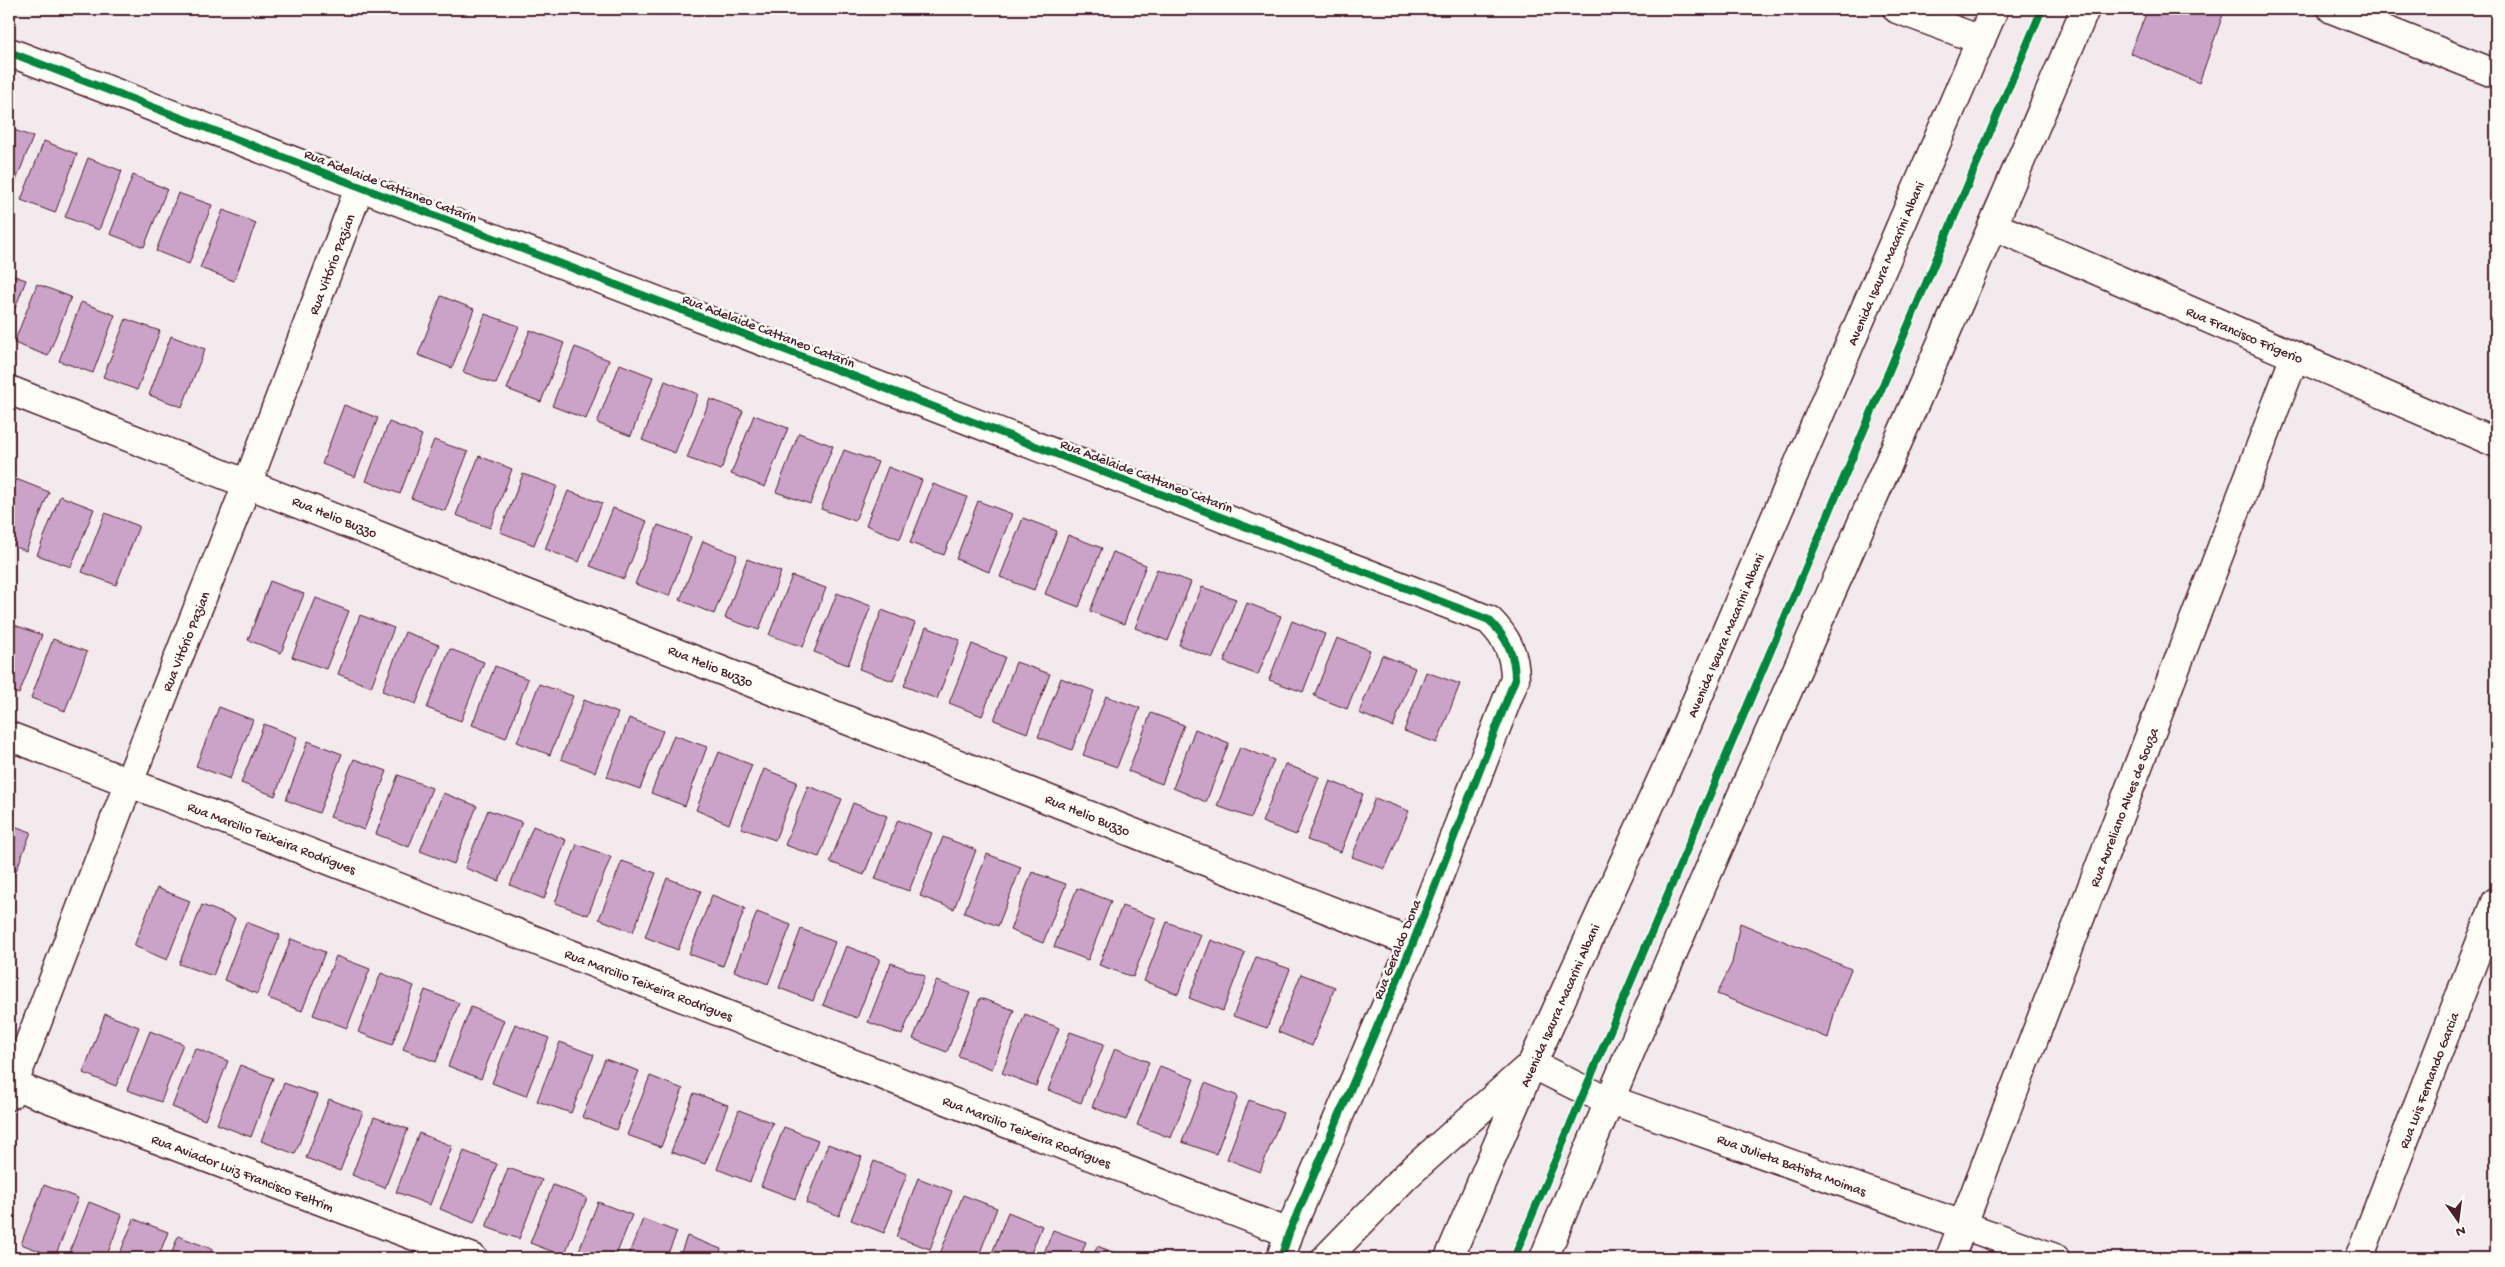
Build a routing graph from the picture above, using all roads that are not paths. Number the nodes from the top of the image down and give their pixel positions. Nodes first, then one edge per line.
1 (1896, 9) edge
2 (1994, 9) edge
3 (2086, 9) edge
4 (2332, 9) edge
5 (1981, 40) junction
6 (9, 52) edge
7 (2496, 74) edge
8 (360, 186) junction
9 (1994, 226) junction
10 (2295, 356) junction
11 (9, 390) edge
12 (2496, 443) edge
13 (248, 482) junction
14 (1510, 646) joint
15 (9, 736) edge
16 (129, 782) junction
17 (2496, 902) edge
18 (1413, 943) junction
19 (1532, 1064) junction
20 (11, 1091) edge
21 (1609, 1099) junction
22 (1963, 1225) junction
23 (1289, 1233) junction
24 (473, 1258) edge
25 (1281, 1258) edge
26 (1326, 1258) edge
27 (1449, 1258) edge
28 (1544, 1258) edge
29 (1950, 1258) edge
30 (2055, 1258) edge
31 (2359, 1258) edge

1 - 5 street
2 - 5 street, Avenida Isaura Macarini Albani
3 - 9 street
4 - 7 street
5 - 19 street, Avenida Isaura Macarini Albani
6 - 8 street, Rua Adelaide Cattaneo Catarin
8 - 13 street, Rua Vitório Pazian
8 - 14 street, Rua Adelaide Cattaneo Catarin
9 - 10 street, Rua Francisco Frigerio
9 - 21 street
10 - 12 street, Rua Francisco Frigerio
10 - 22 street, Rua Aureliano Alves de Souza
11 - 13 street, Rua Helio Buzzo
13 - 16 street, Rua Vitório Pazian
13 - 18 street, Rua Helio Buzzo
14 - 18 street, Rua Geraldo Dona
15 - 16 street, Rua Marcilio Teixeira Rodrigues
16 - 20 street, Rua Vitório Pazian
16 - 23 street, Rua Marcilio Teixeira Rodrigues
17 - 31 street, Rua Luis Fernando Garcia
18 - 23 street, Rua Geraldo Dona
19 - 21 street, Rua Julieta Batista Moimas
19 - 26 street
19 - 27 street, Avenida Isaura Macarini Albani
20 - 24 street, Rua Aviador Luiz Francisco Feltrim
21 - 22 street, Rua Julieta Batista Moimas
21 - 28 street
22 - 29 street, Rua Aureliano Alves de Souza
22 - 30 street, Rua Julieta Batista Moimas
23 - 25 street, Rua Geraldo Dona

